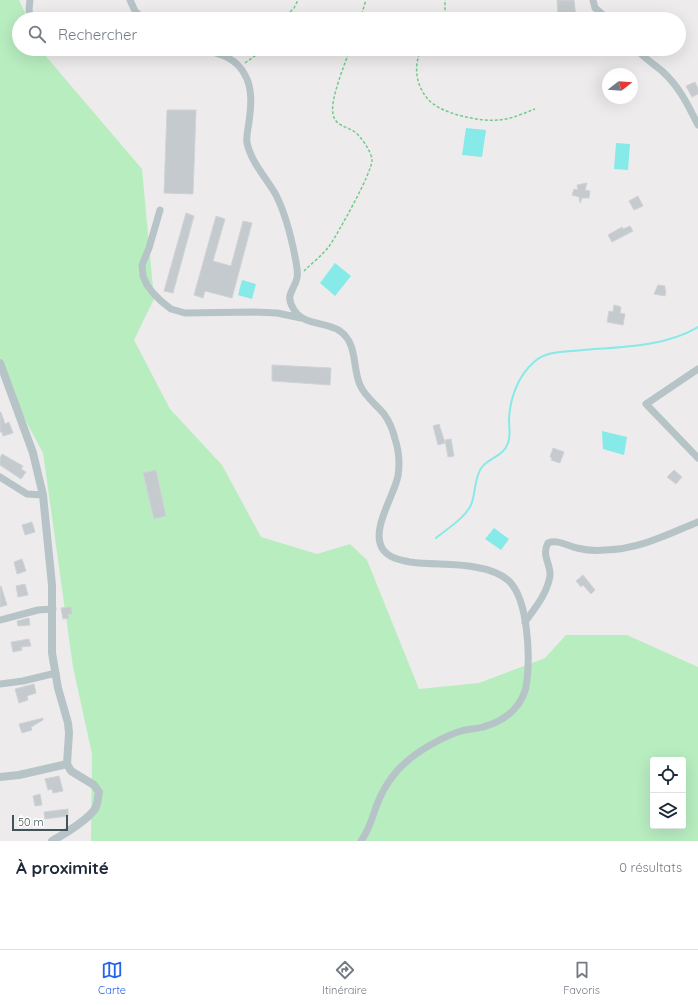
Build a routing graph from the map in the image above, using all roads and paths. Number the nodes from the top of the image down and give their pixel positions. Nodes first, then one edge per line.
1 (30, 0) edge
2 (130, 0) edge
3 (298, 0) edge
4 (366, 0) edge
5 (446, 0) edge
6 (593, 0) edge
7 (29, 12) edge
8 (136, 12) edge
9 (290, 12) edge
10 (362, 12) edge
11 (444, 12) edge
12 (599, 12) edge
13 (225, 56) edge
14 (255, 56) edge
15 (348, 56) edge
16 (418, 56) edge
17 (644, 56) edge
18 (240, 67) junction
19 (535, 109) dead end
20 (698, 125) edge
21 (160, 210) dead end
22 (296, 280) junction
23 (302, 319) junction
24 (0, 363) edge
25 (698, 369) edge
26 (698, 458) edge
27 (0, 477) edge
28 (43, 495) junction
29 (698, 522) edge
30 (53, 609) junction
31 (1, 619) edge
32 (525, 622) junction
33 (56, 673) junction
34 (0, 684) edge
35 (67, 764) junction
36 (0, 777) edge
37 (52, 841) edge
38 (361, 841) edge

1 - 7 street
2 - 8 street
3 - 9 path
4 - 10 path
5 - 11 path
6 - 12 street
13 - 18 street
14 - 18 path
15 - 22 path
16 - 19 path
17 - 20 street
18 - 22 street
21 - 23 street
22 - 23 street
23 - 32 street
24 - 28 street
25 - 26 street
27 - 28 street
28 - 30 street
29 - 32 street
30 - 31 street
30 - 33 street
32 - 38 street
33 - 34 street
33 - 35 street
35 - 36 street
35 - 37 street

